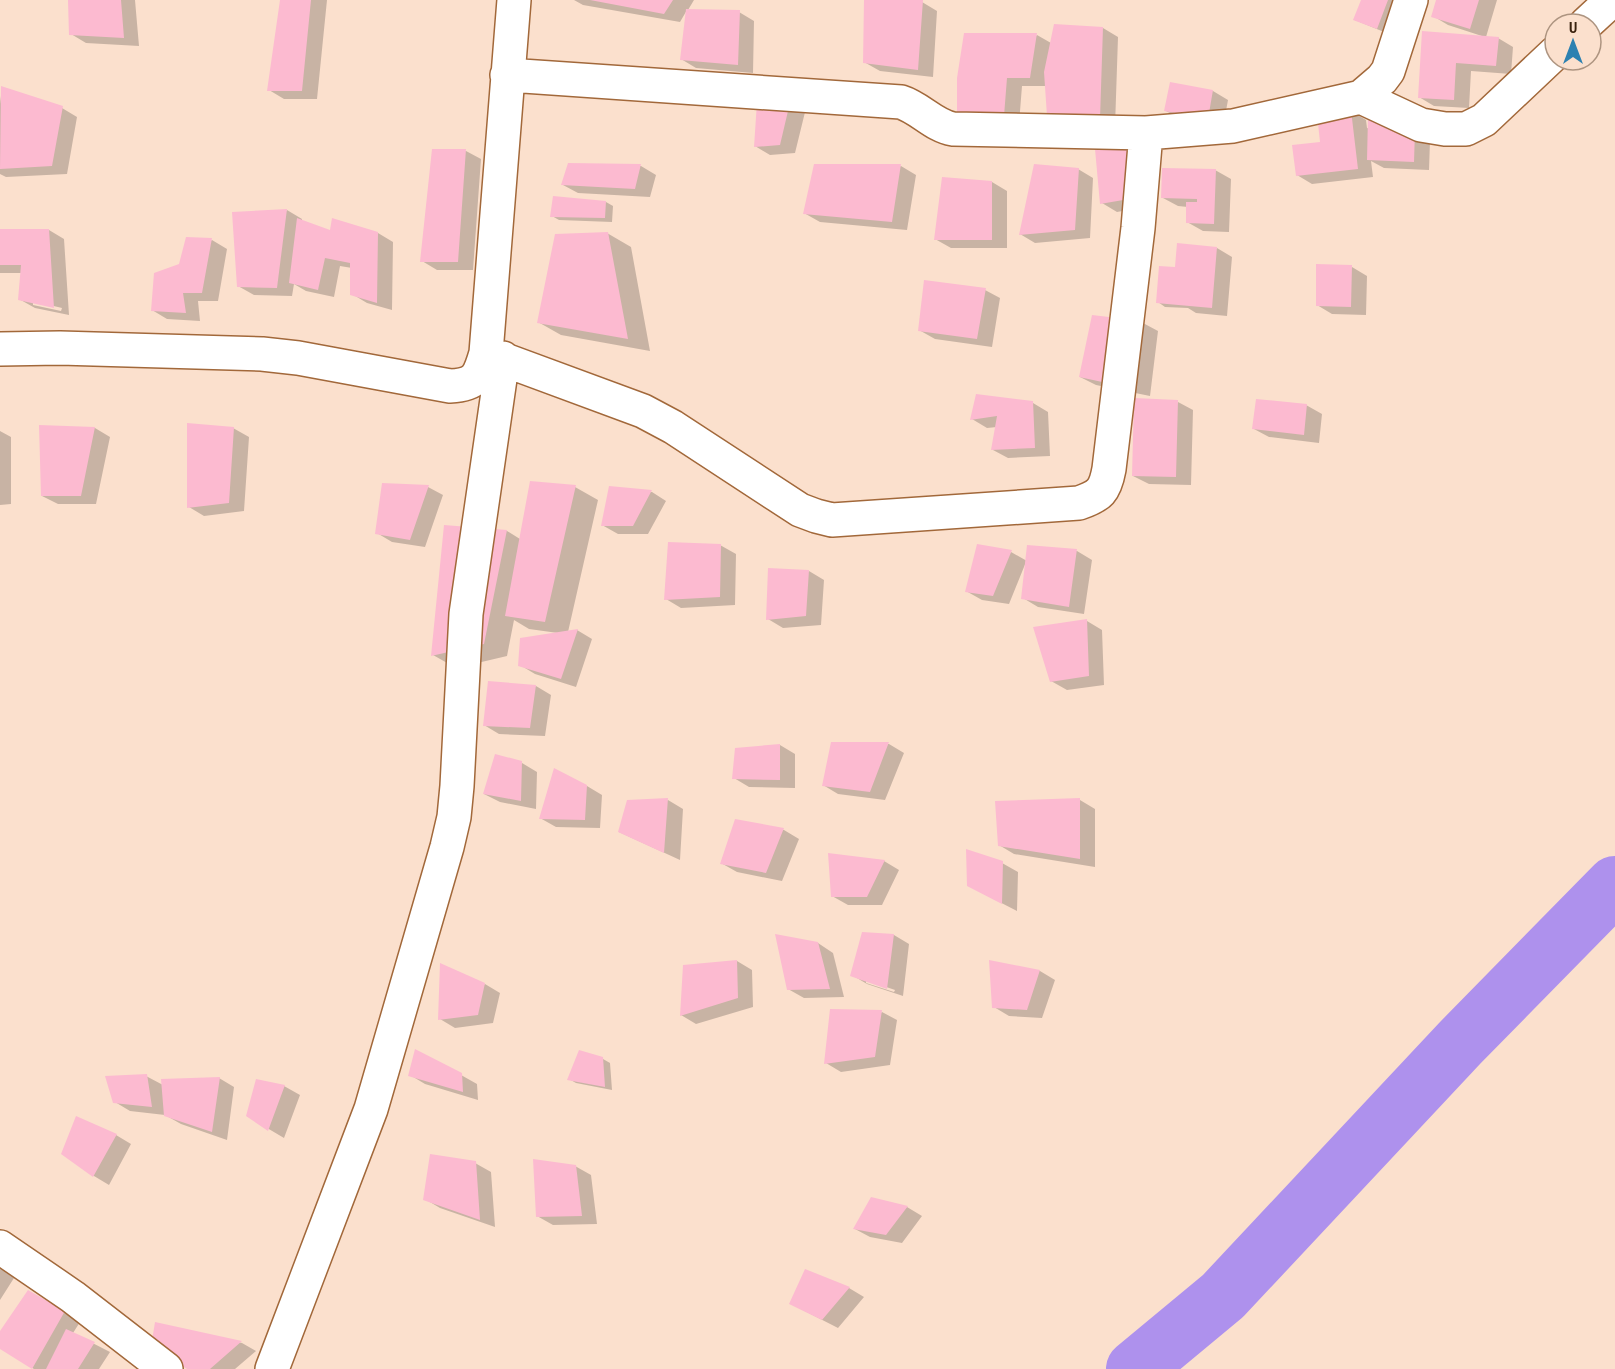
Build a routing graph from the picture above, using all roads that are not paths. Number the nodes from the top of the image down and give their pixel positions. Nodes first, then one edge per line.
1 (514, 0) edge
2 (1411, 0) edge
3 (1612, 0) edge
4 (1599, 12) edge
5 (1543, 64) edge
6 (507, 75) junction
7 (1361, 97) junction
8 (1146, 134) junction
9 (0, 349) edge
10 (494, 356) junction
11 (0, 1247) edge
12 (166, 1369) edge
13 (272, 1369) edge

1 - 6 street
2 - 7 street
3 - 4 street
5 - 7 street
6 - 8 street
6 - 10 street
7 - 8 street
8 - 10 street
9 - 10 street
10 - 13 street
11 - 12 street

